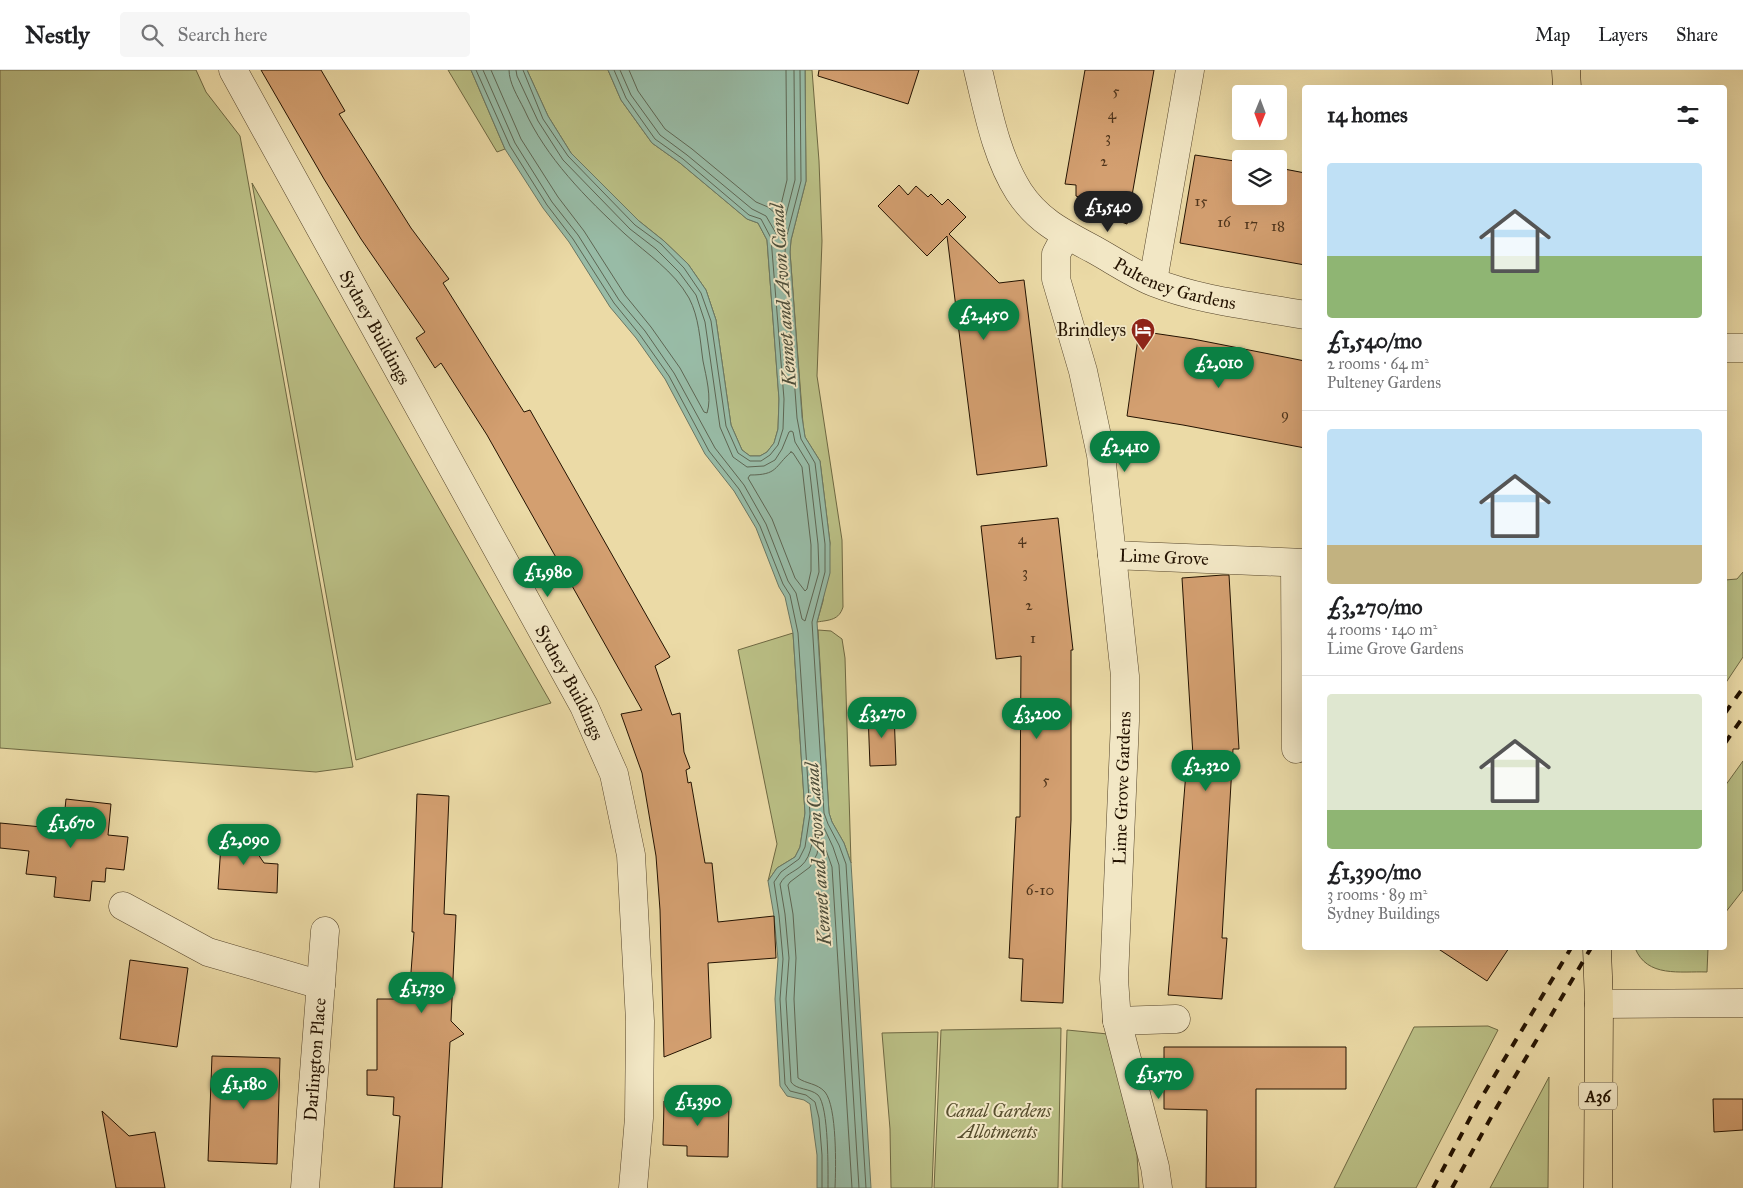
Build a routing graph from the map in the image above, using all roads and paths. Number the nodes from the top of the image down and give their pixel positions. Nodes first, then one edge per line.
1 (233, 70) edge
2 (978, 70) edge
3 (1190, 70) edge
4 (1566, 70) edge
5 (1567, 85) edge
6 (1066, 235) junction
7 (1153, 282) junction
8 (1302, 314) edge
9 (1727, 348) edge
10 (1743, 348) edge
11 (1112, 555) junction
12 (1300, 563) edge
13 (1296, 749) dead end
14 (123, 906) dead end
15 (325, 931) dead end
16 (1597, 950) edge
17 (321, 985) junction
18 (1743, 1003) edge
19 (1599, 1004) junction
20 (1176, 1019) dead end
21 (1118, 1021) junction
22 (305, 1188) edge
23 (633, 1188) edge
24 (1158, 1188) edge
25 (1598, 1188) edge

1 - 23 street, Sydney Buildings
2 - 6 street, Pulteney Gardens
3 - 7 street
4 - 5 highway
6 - 7 street, Pulteney Gardens
6 - 11 street, Lime Grove
7 - 8 street, Pulteney Gardens
9 - 10 street
11 - 12 street, Lime Grove
11 - 21 street, Lime Grove Gardens
12 - 13 street
14 - 17 street
15 - 17 street, Darlington Place
16 - 19 highway, A36
17 - 22 street, Darlington Place
18 - 19 street
19 - 25 highway, A36
20 - 21 street
21 - 24 street, Lime Grove Gardens

